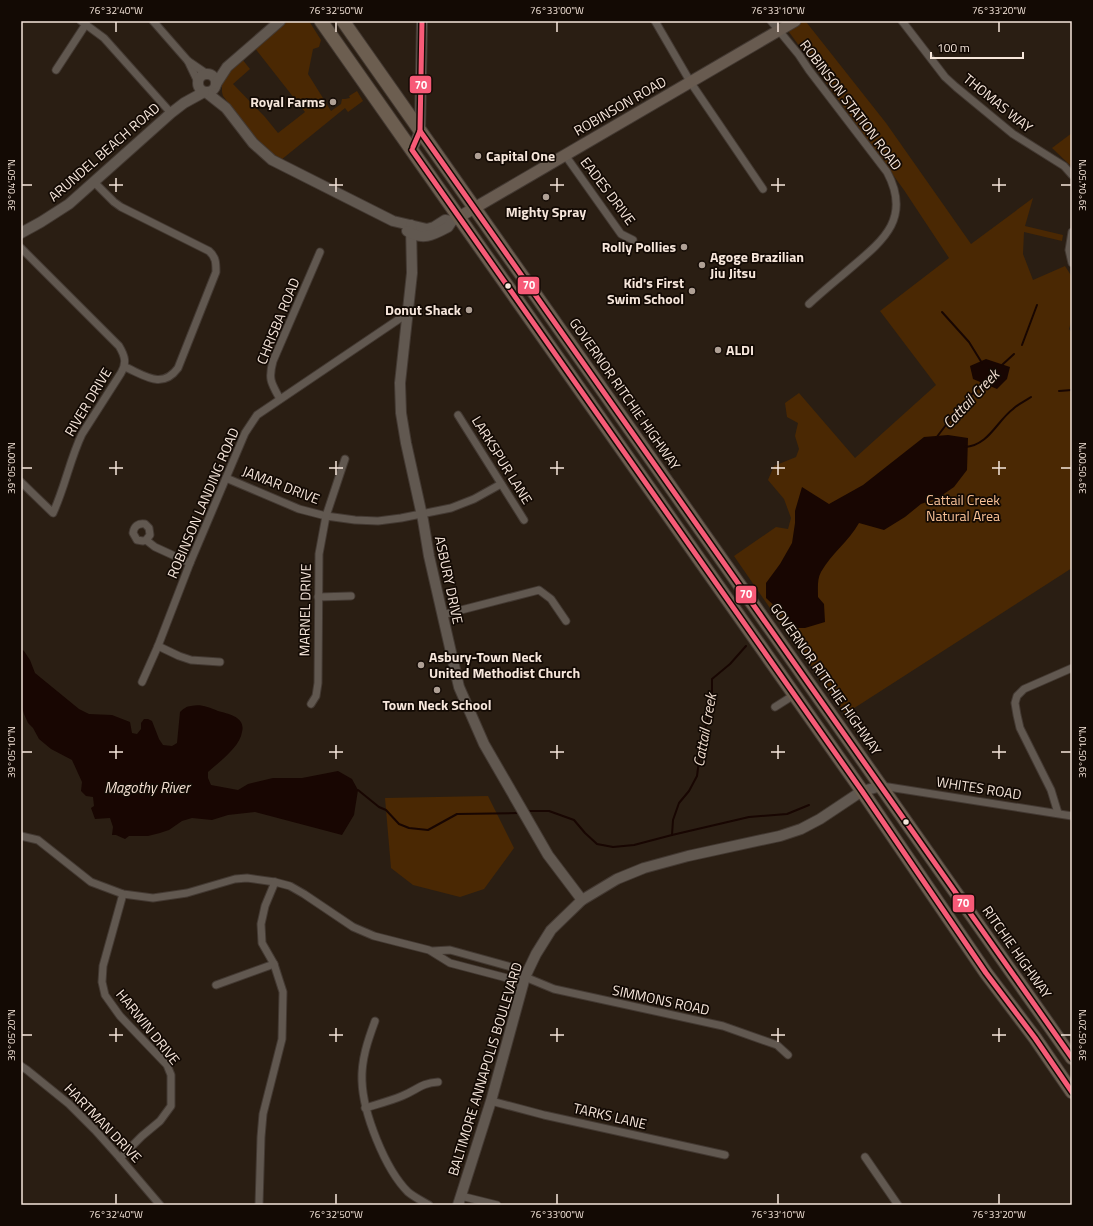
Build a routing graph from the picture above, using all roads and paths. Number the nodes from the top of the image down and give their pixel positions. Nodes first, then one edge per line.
1 (153, 21) edge
2 (280, 21) edge
3 (321, 21) edge
4 (343, 21) edge
5 (422, 21) edge
6 (655, 21) edge
7 (771, 21) edge
8 (795, 21) edge
9 (902, 21) edge
10 (83, 22) edge
11 (779, 31) junction
12 (188, 61) junction
13 (227, 67) junction
14 (56, 70) dead end
15 (208, 74) junction
16 (691, 83) junction
17 (216, 85) junction
18 (202, 88) junction
19 (226, 108) junction
20 (171, 113) junction
21 (420, 131) junction
22 (412, 150) junction
23 (564, 155) junction
24 (1072, 175) edge
25 (94, 182) junction
26 (763, 189) dead end
27 (475, 208) junction
28 (455, 219) junction
29 (412, 230) junction
30 (1072, 232) edge
31 (21, 233) edge
32 (633, 240) dead end
33 (21, 248) edge
34 (320, 252) dead end
35 (1072, 264) edge
36 (809, 304) dead end
37 (408, 313) junction
38 (125, 367) junction
39 (280, 399) junction
40 (458, 415) dead end
41 (345, 459) dead end
42 (226, 478) junction
43 (21, 482) edge
44 (501, 484) junction
45 (422, 514) junction
46 (326, 516) junction
47 (524, 520) dead end
48 (146, 540) dead end
49 (190, 563) junction
50 (351, 596) dead end
51 (318, 597) junction
52 (442, 615) junction
53 (566, 621) dead end
54 (158, 646) junction
55 (220, 662) dead end
56 (1072, 668) edge
57 (142, 682) dead end
58 (794, 695) junction
59 (311, 704) dead end
60 (775, 707) dead end
61 (882, 786) junction
62 (862, 791) junction
63 (1058, 813) junction
64 (1072, 816) edge
65 (21, 836) edge
66 (275, 882) junction
67 (123, 894) junction
68 (582, 900) junction
69 (431, 951) junction
70 (274, 964) junction
71 (525, 977) junction
72 (216, 985) dead end
73 (375, 1021) dead end
74 (788, 1055) dead end
75 (1072, 1058) edge
76 (21, 1066) edge
77 (438, 1082) dead end
78 (1072, 1092) edge
79 (491, 1101) junction
80 (365, 1108) junction
81 (725, 1155) dead end
82 (865, 1157) dead end
83 (120, 1158) junction
84 (460, 1200) edge
85 (160, 1205) edge
86 (259, 1205) edge
87 (429, 1205) edge
88 (497, 1205) edge
89 (898, 1205) edge

1 - 12 street
2 - 13 street
3 - 22 highway
4 - 21 highway, GOVERNOR RITCHIE HIGHWAY
5 - 21 street
6 - 16 street
7 - 11 street, ROBINSON STATION ROAD
8 - 11 main road, ROBINSON ROAD
9 - 24 street, THOMAS WAY
10 - 14 street
10 - 20 street
11 - 16 main road, ROBINSON ROAD
11 - 36 street, ROBINSON STATION ROAD
12 - 15 street
12 - 18 street
13 - 15 street
13 - 17 street
15 - 17 street
15 - 18 street
16 - 23 main road, ROBINSON ROAD
16 - 26 street
17 - 18 street
17 - 19 street
18 - 19 street
18 - 20 street, ARUNDEL BEACH ROAD
19 - 29 street
20 - 25 street, ARUNDEL BEACH ROAD
21 - 22 street
21 - 27 highway, GOVERNOR RITCHIE HIGHWAY
22 - 28 highway
23 - 27 main road, ROBINSON ROAD
23 - 32 street, EADES DRIVE
25 - 31 street, ARUNDEL BEACH ROAD
25 - 38 street
27 - 28 main road, ROBINSON ROAD
27 - 61 highway, GOVERNOR RITCHIE HIGHWAY
28 - 29 street
28 - 58 highway
29 - 37 street, ASBURY DRIVE
30 - 35 street
33 - 38 street, RIVER DRIVE
34 - 39 street, CHRISBA ROAD
37 - 39 street, ROBINSON LANDING ROAD
37 - 45 street, ASBURY DRIVE
38 - 43 street, RIVER DRIVE
39 - 42 street, ROBINSON LANDING ROAD
40 - 44 street, LARKSPUR LANE
41 - 46 street, MARNEL DRIVE
42 - 46 street, JAMAR DRIVE
42 - 49 street, ROBINSON LANDING ROAD
44 - 45 street, JAMAR DRIVE
44 - 47 street, LARKSPUR LANE
45 - 46 street, JAMAR DRIVE
45 - 52 street, ASBURY DRIVE
46 - 51 street, MARNEL DRIVE
48 - 49 street
49 - 54 street, ROBINSON LANDING ROAD
50 - 51 street
51 - 59 street, MARNEL DRIVE
52 - 53 street
52 - 68 street, ASBURY DRIVE
54 - 55 street
54 - 57 street, ROBINSON LANDING ROAD
56 - 63 street
58 - 60 street
58 - 62 highway
61 - 62 street, BALTIMORE ANNAPOLIS BOULEVARD
61 - 63 street, WHITES ROAD
61 - 75 highway, RITCHIE HIGHWAY
62 - 68 street, BALTIMORE ANNAPOLIS BOULEVARD
62 - 78 highway
63 - 64 street, WHITES ROAD
65 - 67 street
66 - 67 street
66 - 69 street
66 - 70 street
67 - 83 street, HARWIN DRIVE
68 - 71 street, BALTIMORE ANNAPOLIS BOULEVARD
69 - 71 street
69 - 71 street
70 - 72 street
70 - 86 street
71 - 74 street, SIMMONS ROAD
71 - 79 street, BALTIMORE ANNAPOLIS BOULEVARD
73 - 80 street
76 - 83 street, HARTMAN DRIVE
77 - 80 street
79 - 81 street, TARKS LANE
79 - 84 street, BALTIMORE ANNAPOLIS BOULEVARD
80 - 87 street
82 - 89 street
83 - 85 street, HARTMAN DRIVE
84 - 88 street

